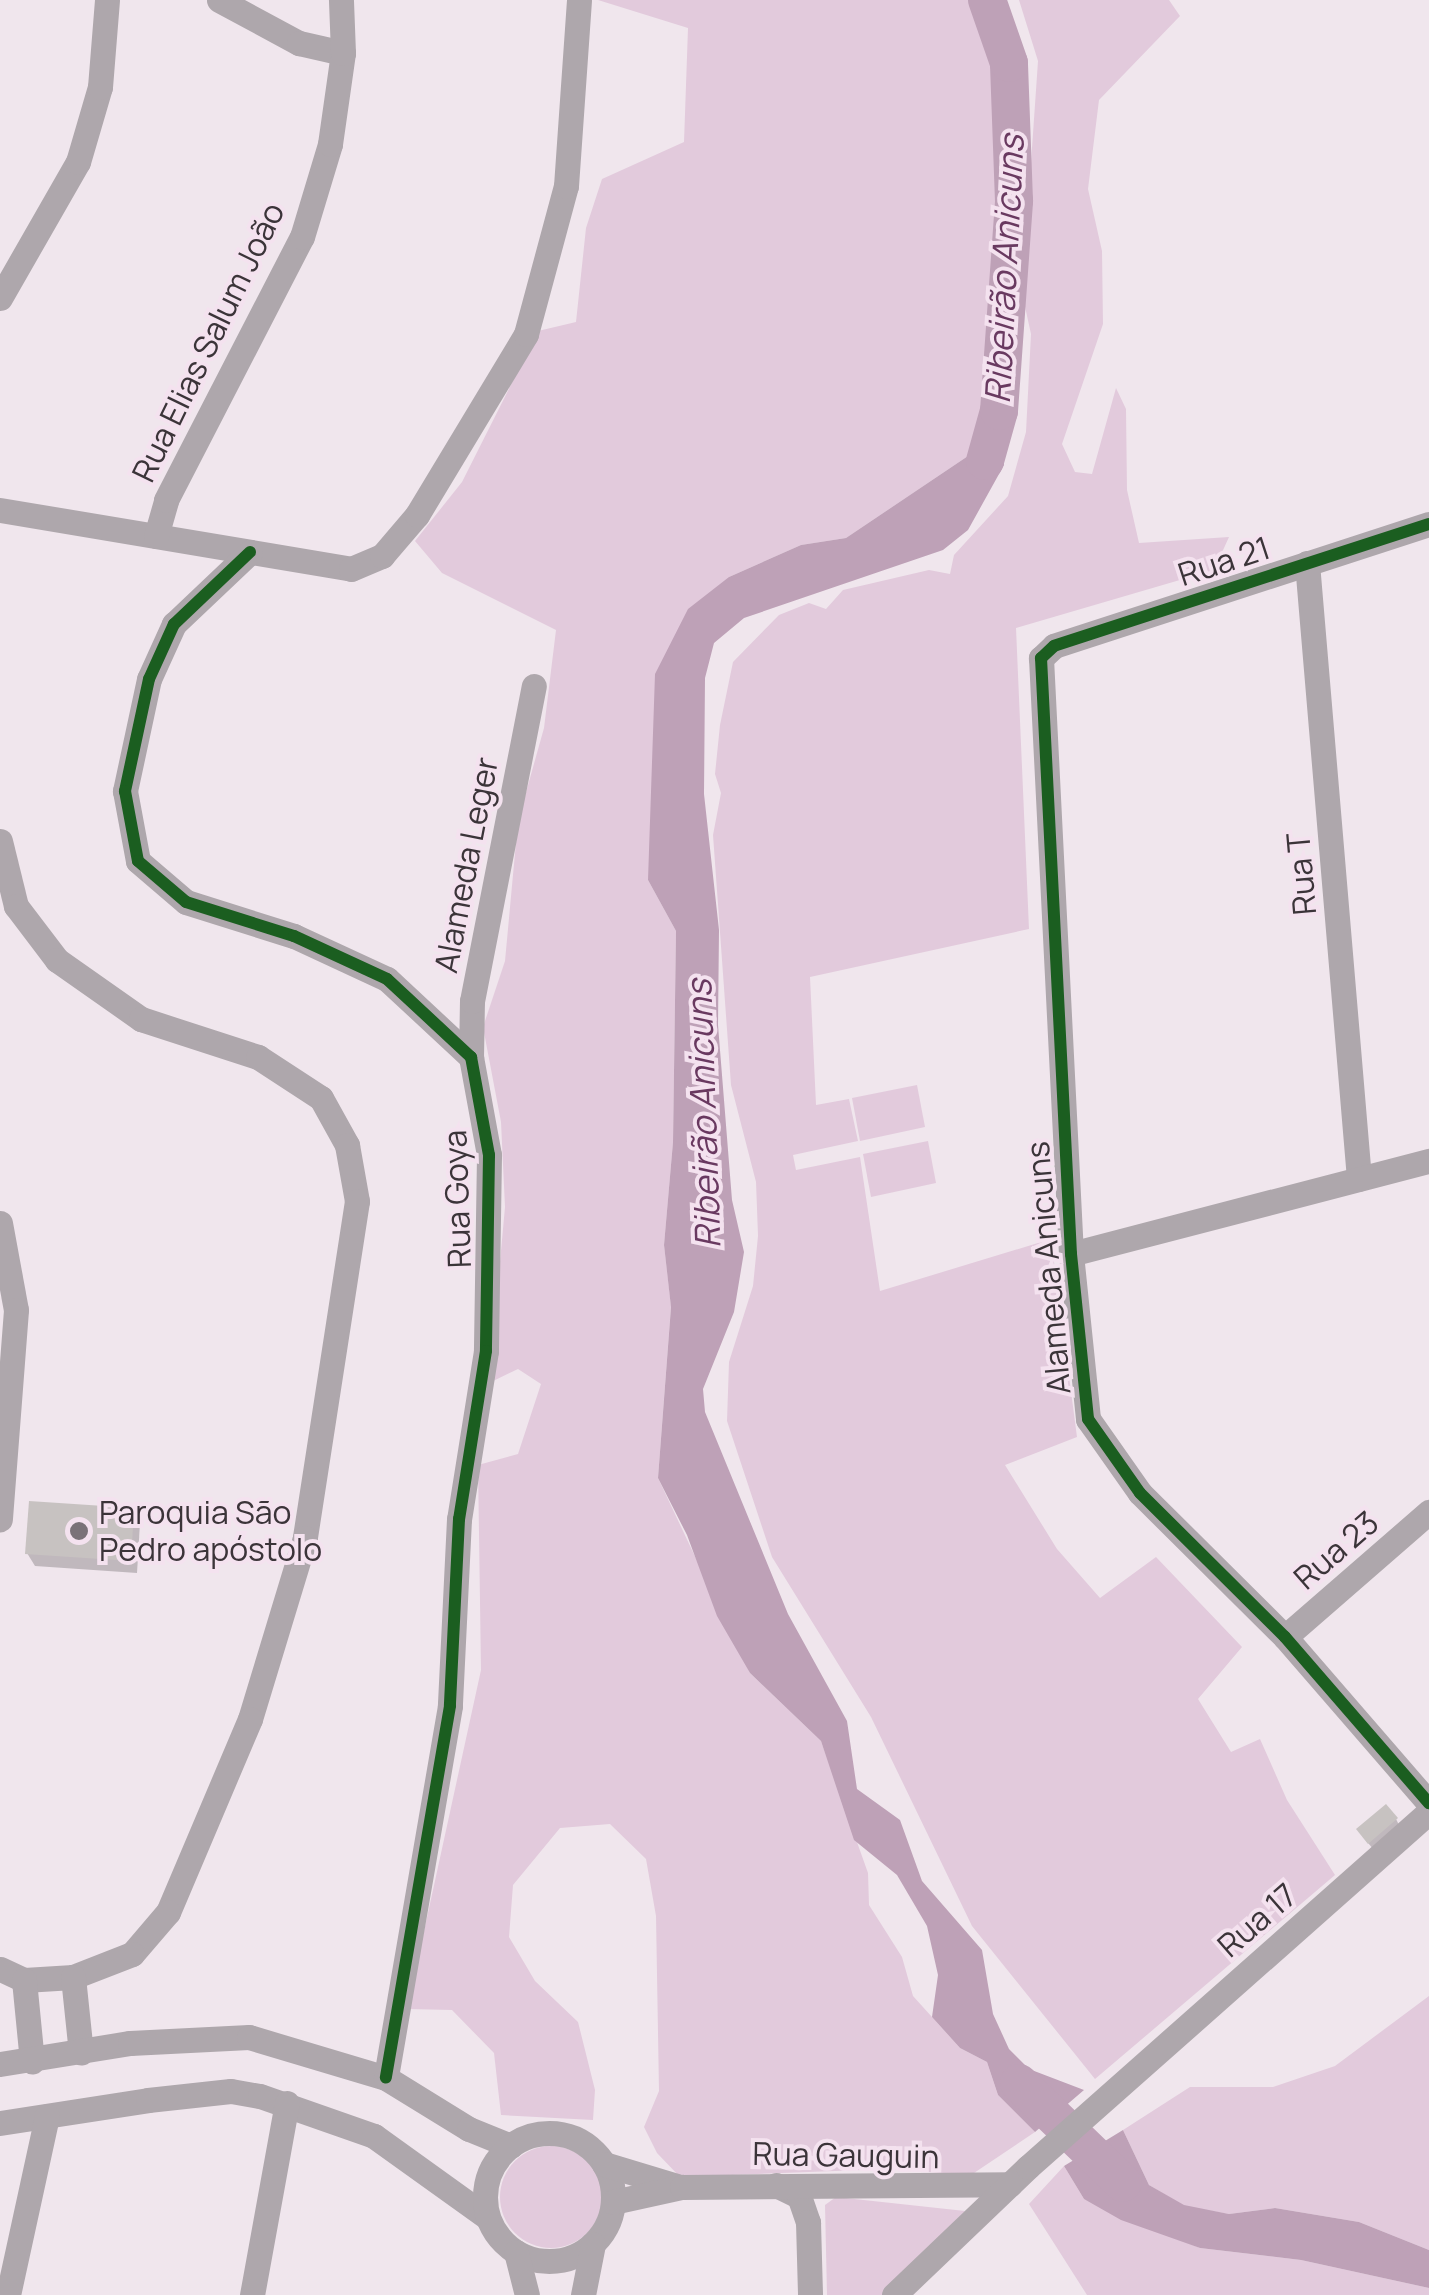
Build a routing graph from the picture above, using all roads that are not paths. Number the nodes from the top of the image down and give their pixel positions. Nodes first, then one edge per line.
1 (107, 0) edge
2 (219, 0) edge
3 (341, 0) edge
4 (579, 0) edge
5 (343, 53) junction
6 (0, 298) edge
7 (0, 510) edge
8 (1429, 524) edge
9 (156, 536) junction
10 (250, 552) junction
11 (1307, 563) junction
12 (1041, 658) joint
13 (534, 686) dead end
14 (0, 841) edge
15 (471, 1057) junction
16 (1429, 1161) edge
17 (1359, 1179) junction
18 (0, 1223) edge
19 (1071, 1254) junction
20 (1429, 1512) edge
21 (0, 1520) edge
22 (1285, 1637) junction
23 (1429, 1803) edge
24 (1429, 1812) edge
25 (12, 1974) edge
26 (73, 1977) junction
27 (81, 2053) junction
28 (32, 2062) junction
29 (0, 2064) edge
30 (386, 2078) junction
31 (287, 2103) junction
32 (47, 2116) junction
33 (0, 2123) edge
34 (511, 2146) junction
35 (604, 2164) junction
36 (1019, 2176) junction
37 (776, 2185) junction
38 (682, 2187) junction
39 (613, 2202) junction
40 (488, 2218) junction
41 (593, 2244) junction
42 (516, 2252) junction
43 (8, 2295) edge
44 (252, 2295) edge
45 (527, 2295) edge
46 (582, 2295) edge
47 (810, 2295) edge
48 (894, 2295) edge

1 - 6 street
2 - 5 street
3 - 5 street, Rua Elias Salum João
4 - 10 street
5 - 9 street, Rua Elias Salum João
7 - 9 street
8 - 11 street, Rua 21
9 - 10 street
10 - 15 street
11 - 12 street, Rua 21
11 - 17 street, Rua T
12 - 19 street, Alameda Anicuns
13 - 15 street, Alameda Leger
14 - 26 street
15 - 30 street, Rua Goya
16 - 17 street
17 - 19 street
18 - 21 street
19 - 22 street, Alameda Anicuns
20 - 22 street, Rua 23
22 - 23 street, Alameda Anicuns
24 - 36 street, Rua 17
25 - 26 street
25 - 28 street
26 - 27 street
27 - 28 street
27 - 30 street
28 - 29 street
30 - 34 street
31 - 32 street
31 - 40 street
31 - 44 street
32 - 33 street
32 - 43 street
34 - 35 street
34 - 40 street
35 - 38 street, Rua Gauguin
35 - 39 street
36 - 37 street, Rua Gauguin
36 - 48 street, Rua 17
37 - 38 street, Rua Gauguin
37 - 47 street
38 - 39 street, Rua Gauguin
39 - 41 street
40 - 42 street
41 - 42 street
41 - 46 street
42 - 45 street

